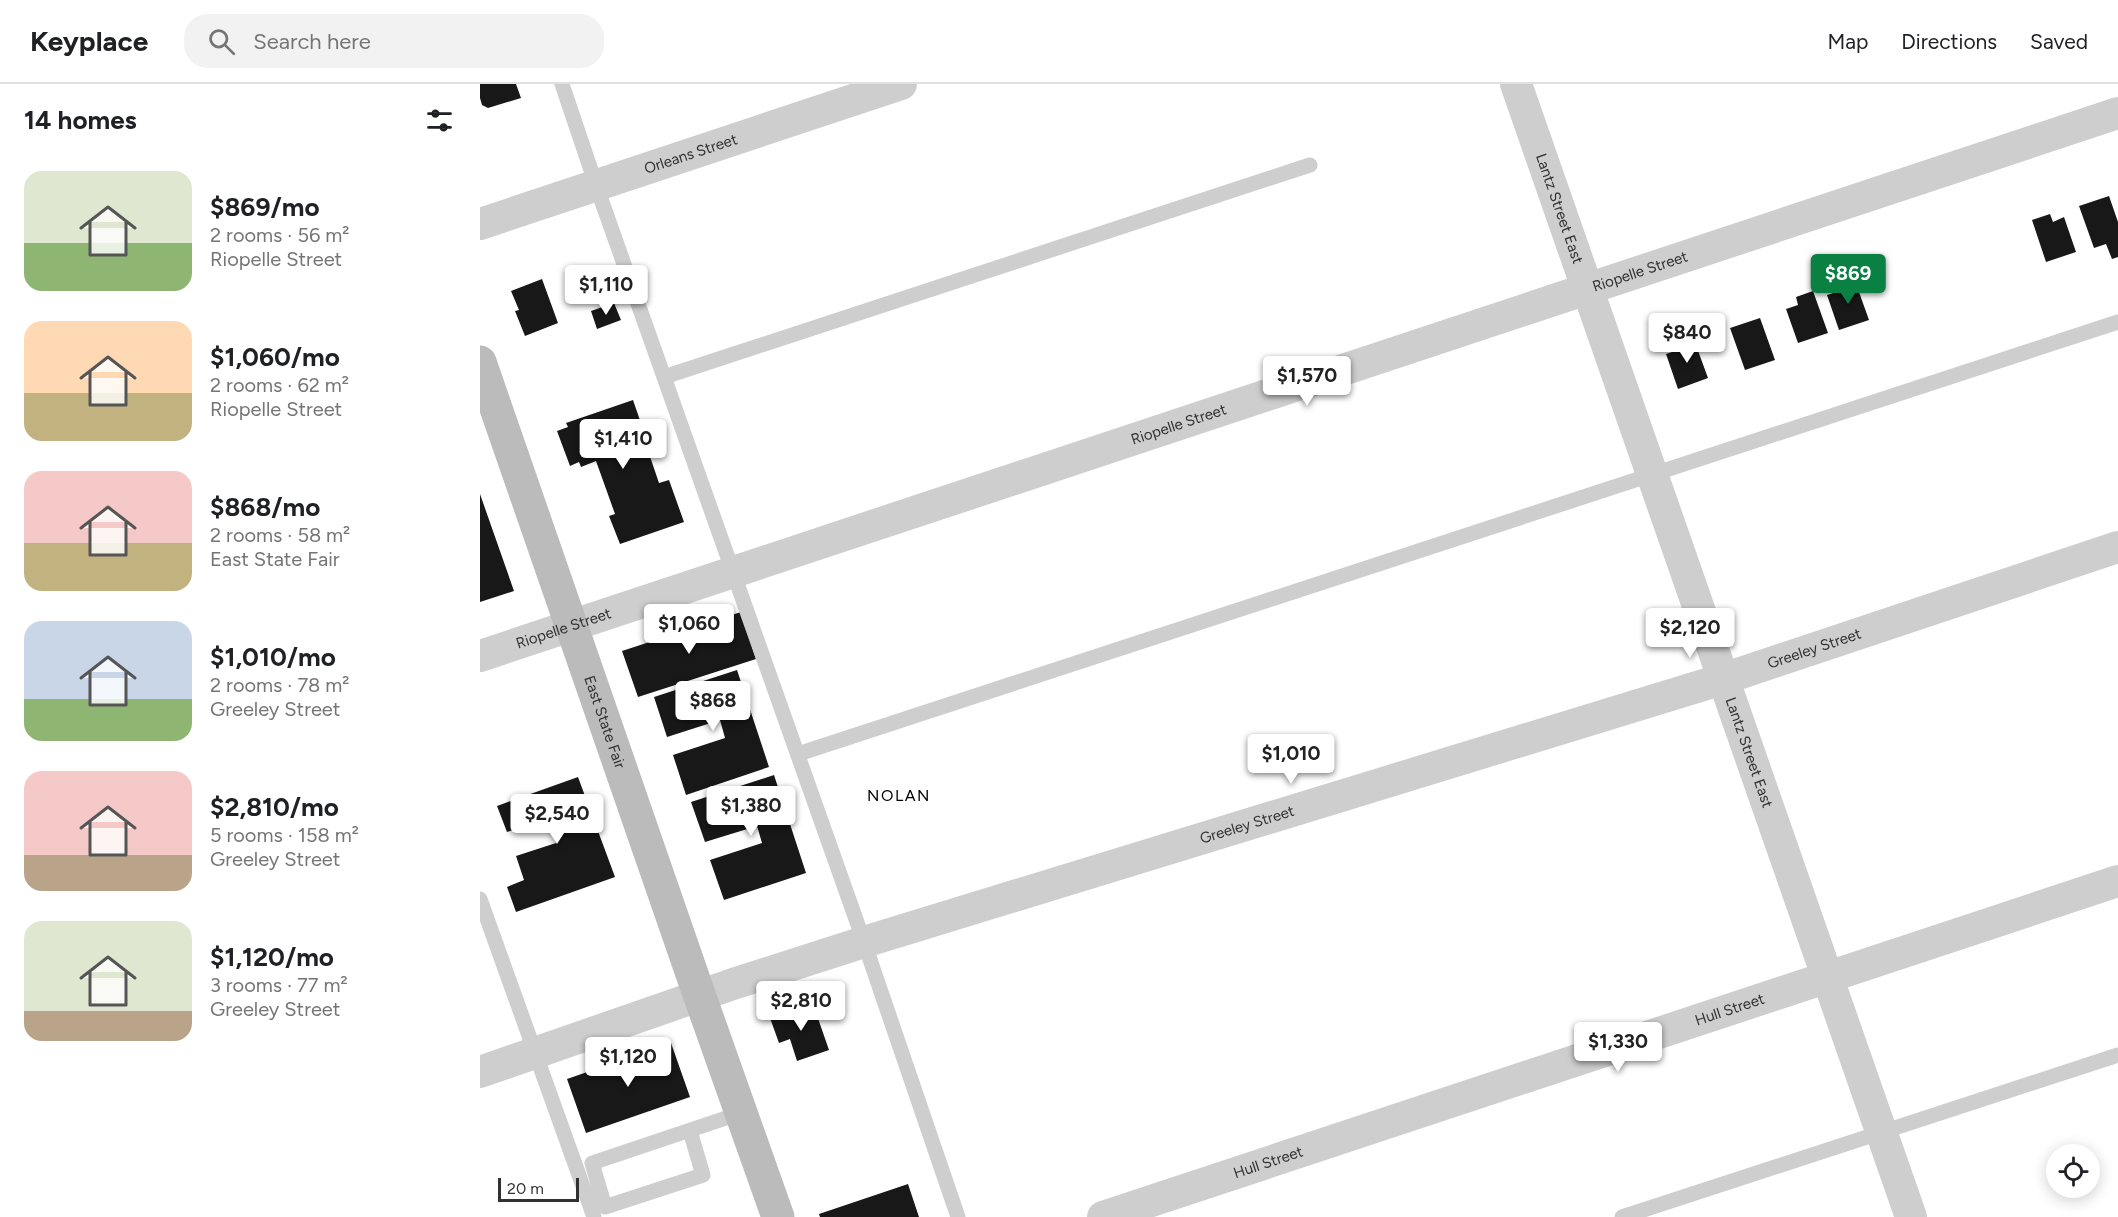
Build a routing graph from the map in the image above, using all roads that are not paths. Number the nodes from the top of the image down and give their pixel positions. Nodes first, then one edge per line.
1 (562, 84) edge
2 (901, 84) edge
3 (1521, 87) edge
4 (2118, 113) edge
5 (1310, 165) dead end
6 (596, 185) junction
7 (480, 224) edge
8 (1587, 288) junction
9 (2118, 322) edge
10 (482, 375) edge
11 (664, 377) junction
12 (1653, 476) junction
13 (2118, 547) edge
14 (734, 571) junction
15 (572, 625) junction
16 (480, 656) edge
17 (1723, 679) junction
18 (798, 754) junction
19 (2118, 881) edge
20 (480, 899) edge
21 (864, 942) junction
22 (1827, 977) junction
23 (700, 997) junction
24 (536, 1053) junction
25 (2118, 1054) edge
26 (480, 1072) edge
27 (741, 1113) junction
28 (690, 1131) junction
29 (1881, 1132) junction
30 (594, 1217) edge
31 (778, 1217) edge
32 (958, 1217) edge
33 (1102, 1217) edge
34 (1622, 1217) edge
35 (1911, 1217) edge

1 - 6 lane
2 - 6 street, Orleans Street
3 - 8 street, Lantz Street East
4 - 8 street, Riopelle Street
5 - 11 lane
6 - 7 street, Orleans Street
6 - 11 lane
8 - 12 street, Lantz Street East
8 - 14 street, Riopelle Street
9 - 12 lane
10 - 15 street, East State Fair
11 - 14 lane
12 - 17 street, Lantz Street East
12 - 18 lane
13 - 17 street, Greeley Street
14 - 15 street, Riopelle Street
14 - 18 lane
15 - 16 street, Riopelle Street
15 - 23 street, East State Fair
17 - 21 street, Greeley Street
17 - 22 street, Lantz Street East
18 - 21 lane
19 - 22 street, Hull Street
20 - 24 lane
21 - 23 street, Greeley Street
21 - 32 lane
22 - 29 street, Lantz Street East
22 - 33 street, Hull Street
23 - 24 street, Greeley Street
23 - 27 street, East State Fair
24 - 26 street, Greeley Street
24 - 30 lane
25 - 29 lane
27 - 28 lane
27 - 31 street, East State Fair
28 - 28 lane
29 - 34 lane
29 - 35 street, Lantz Street East

